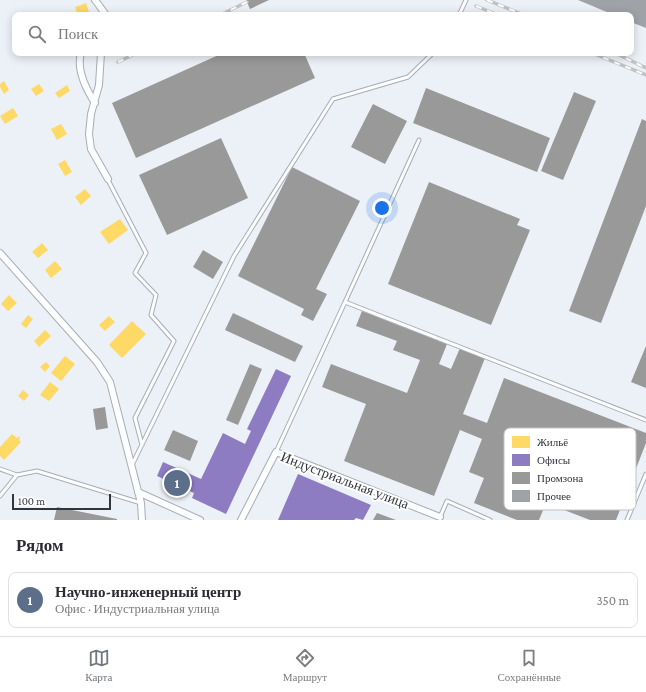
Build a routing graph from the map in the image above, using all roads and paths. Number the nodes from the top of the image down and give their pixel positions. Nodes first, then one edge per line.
1 (95, 0) edge
2 (466, 0) edge
3 (104, 12) edge
4 (460, 12) edge
5 (81, 56) edge
6 (101, 56) edge
7 (430, 56) edge
8 (95, 103) junction
9 (419, 140) dead end
10 (108, 179) joint
11 (0, 253) edge
12 (345, 302) junction
13 (646, 420) edge
14 (142, 445) junction
15 (276, 452) junction
16 (132, 466) junction
17 (0, 470) edge
18 (646, 474) edge
19 (17, 475) junction
20 (138, 492) junction
21 (0, 496) edge
22 (636, 498) edge
23 (141, 503) junction
24 (631, 510) edge
25 (440, 517) joint
26 (142, 520) edge
27 (200, 520) edge
28 (241, 520) edge
29 (490, 520) edge
30 (627, 520) edge

1 - 3 street
2 - 4 lane
5 - 8 street
6 - 8 street
7 - 14 lane
8 - 10 street
9 - 12 lane
10 - 14 lane
11 - 16 street
12 - 13 lane
12 - 15 lane
14 - 16 lane
15 - 25 street, Индустриальная улица
15 - 28 street, Индустриальная улица
16 - 20 street
17 - 19 lane
18 - 22 lane
19 - 21 lane
19 - 23 lane
20 - 23 street
20 - 27 street
23 - 26 street
24 - 30 lane
25 - 29 lane

